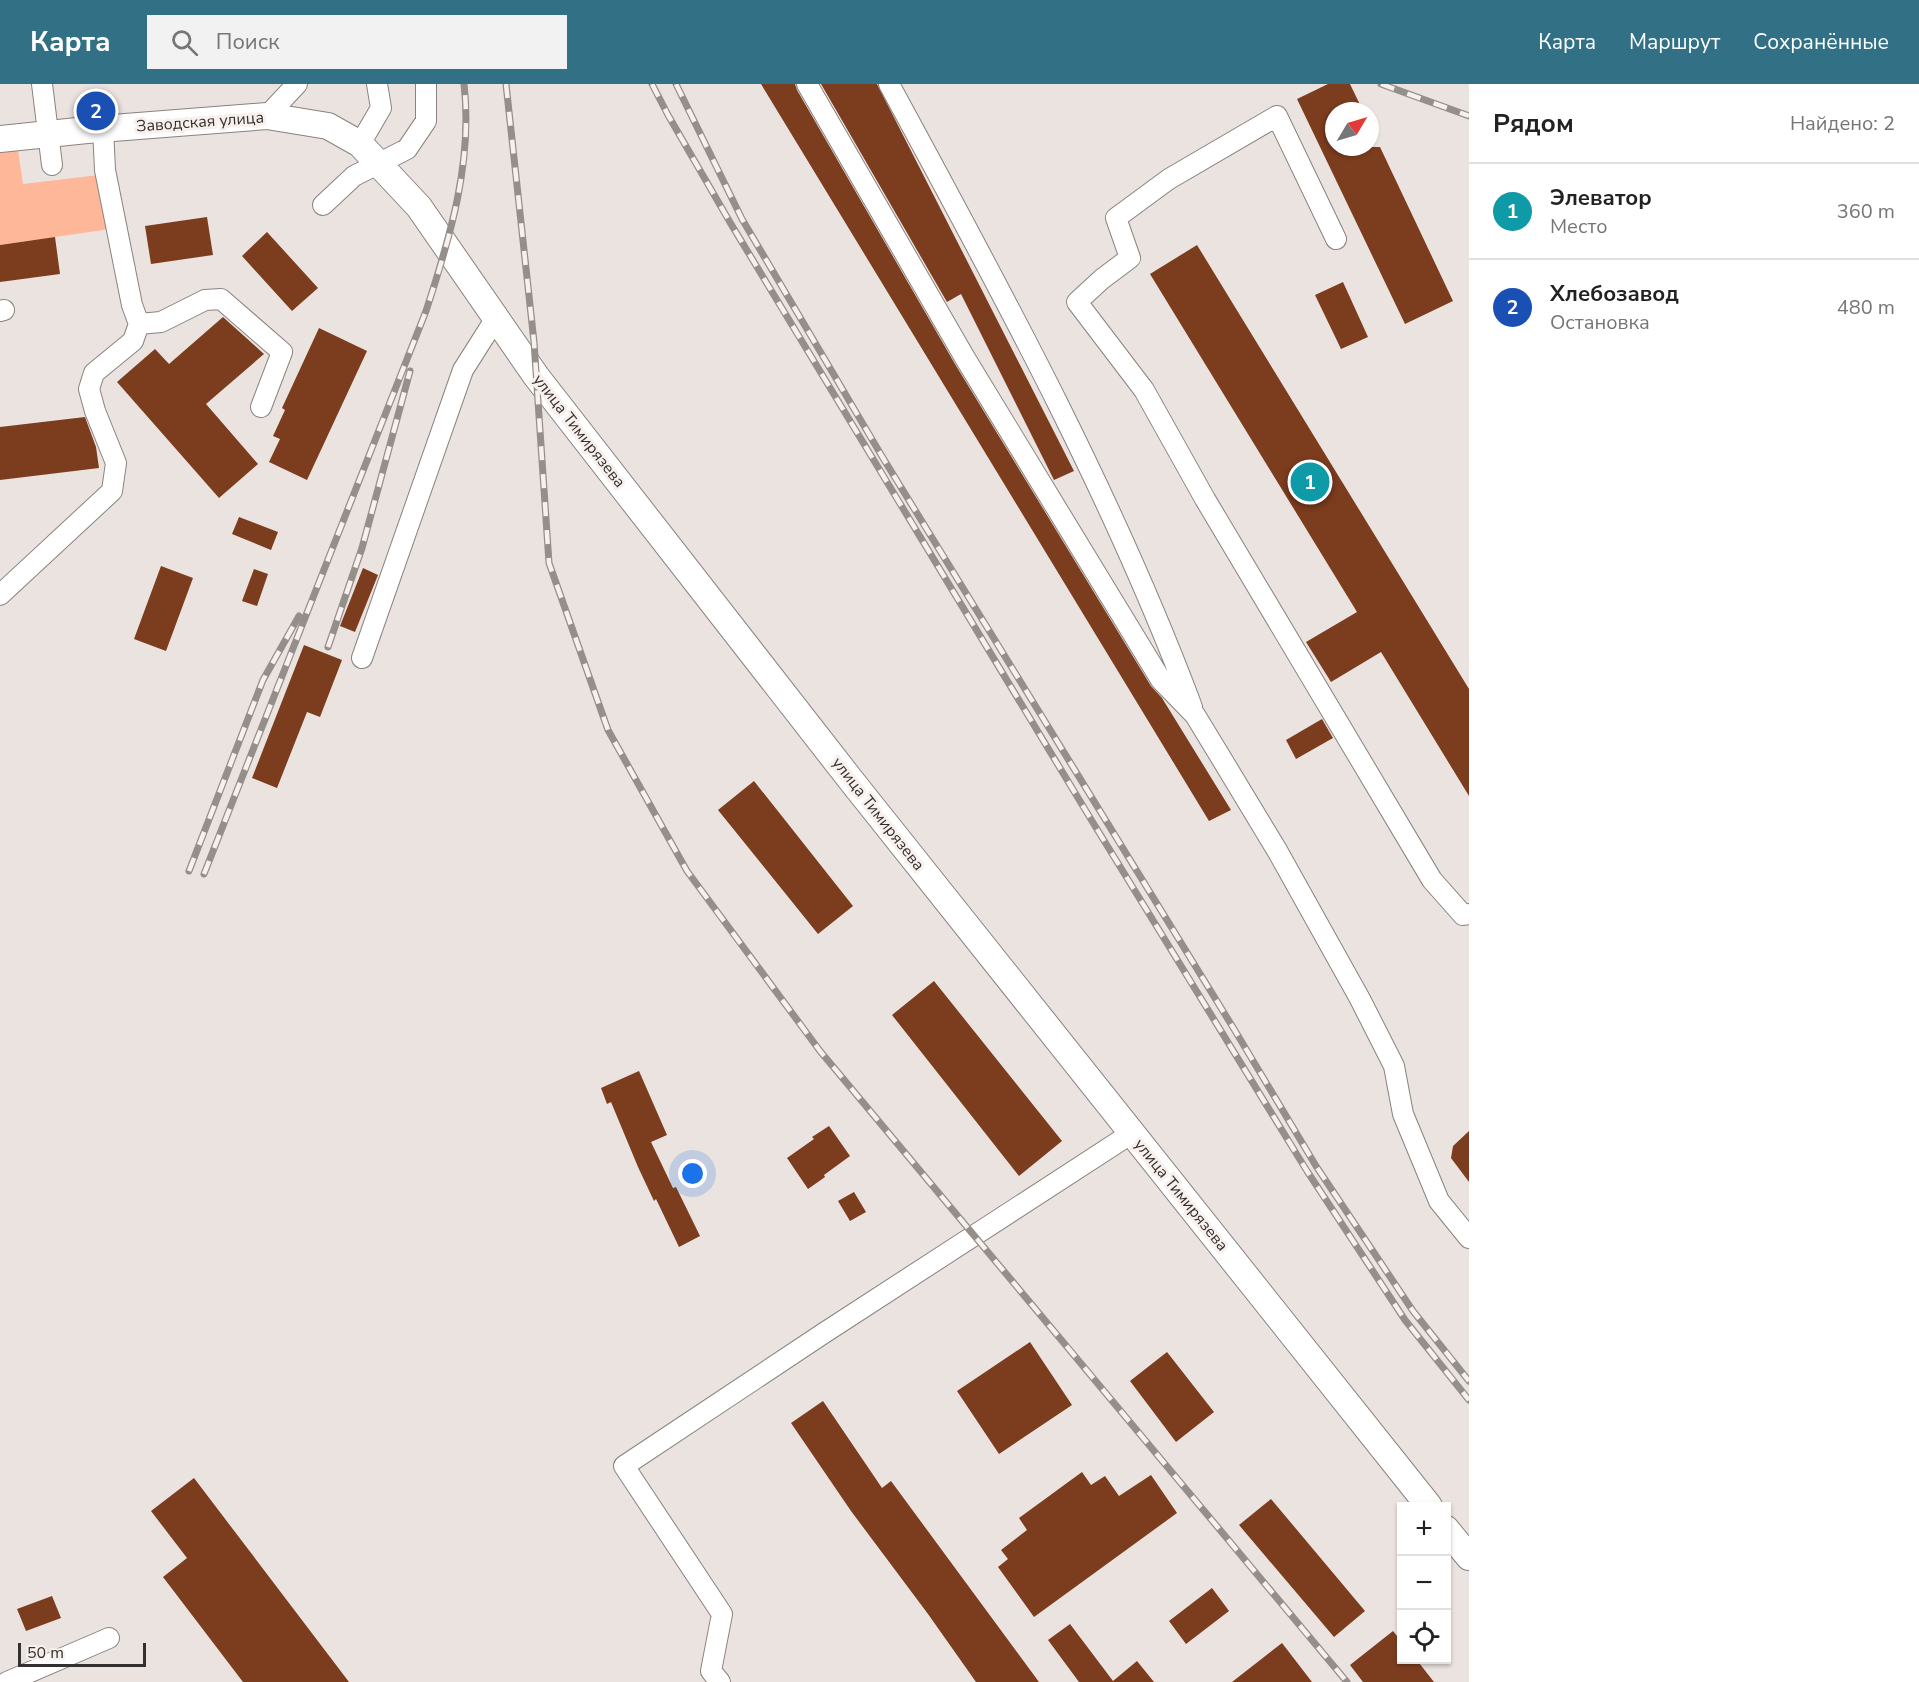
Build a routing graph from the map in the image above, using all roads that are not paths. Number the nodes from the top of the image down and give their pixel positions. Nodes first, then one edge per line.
1 (42, 84) edge
2 (297, 84) edge
3 (377, 84) edge
4 (426, 84) edge
5 (807, 84) edge
6 (889, 84) edge
7 (267, 116) junction
8 (328, 126) joint
9 (103, 128) junction
10 (50, 134) junction
11 (0, 139) edge
12 (360, 144) junction
13 (379, 162) junction
14 (52, 165) dead end
15 (323, 205) dead end
16 (1336, 239) dead end
17 (496, 318) junction
18 (139, 324) junction
19 (261, 407) dead end
20 (0, 595) edge
21 (362, 658) dead end
22 (1195, 715) junction
23 (1469, 914) edge
24 (1132, 1133) junction
25 (1469, 1238) edge
26 (1426, 1502) edge
27 (1451, 1535) edge
28 (1469, 1557) edge
29 (109, 1638) dead end
30 (7, 1682) edge
31 (720, 1682) edge

1 - 10 street
2 - 7 street
3 - 12 street
4 - 13 street
5 - 22 street
6 - 22 street
7 - 8 main road, Заводская улица
7 - 9 main road, Заводская улица
8 - 12 main road, улица Тимирязева
9 - 10 main road, Заводская улица
9 - 18 street
10 - 11 main road, Заводская улица
10 - 14 street
12 - 13 main road, улица Тимирязева
13 - 15 street
13 - 17 main road, улица Тимирязева
16 - 23 street
17 - 21 street
17 - 24 main road, улица Тимирязева
18 - 19 street
18 - 20 street
22 - 25 street
24 - 26 main road, улица Тимирязева
24 - 31 street
27 - 28 main road
29 - 30 street

